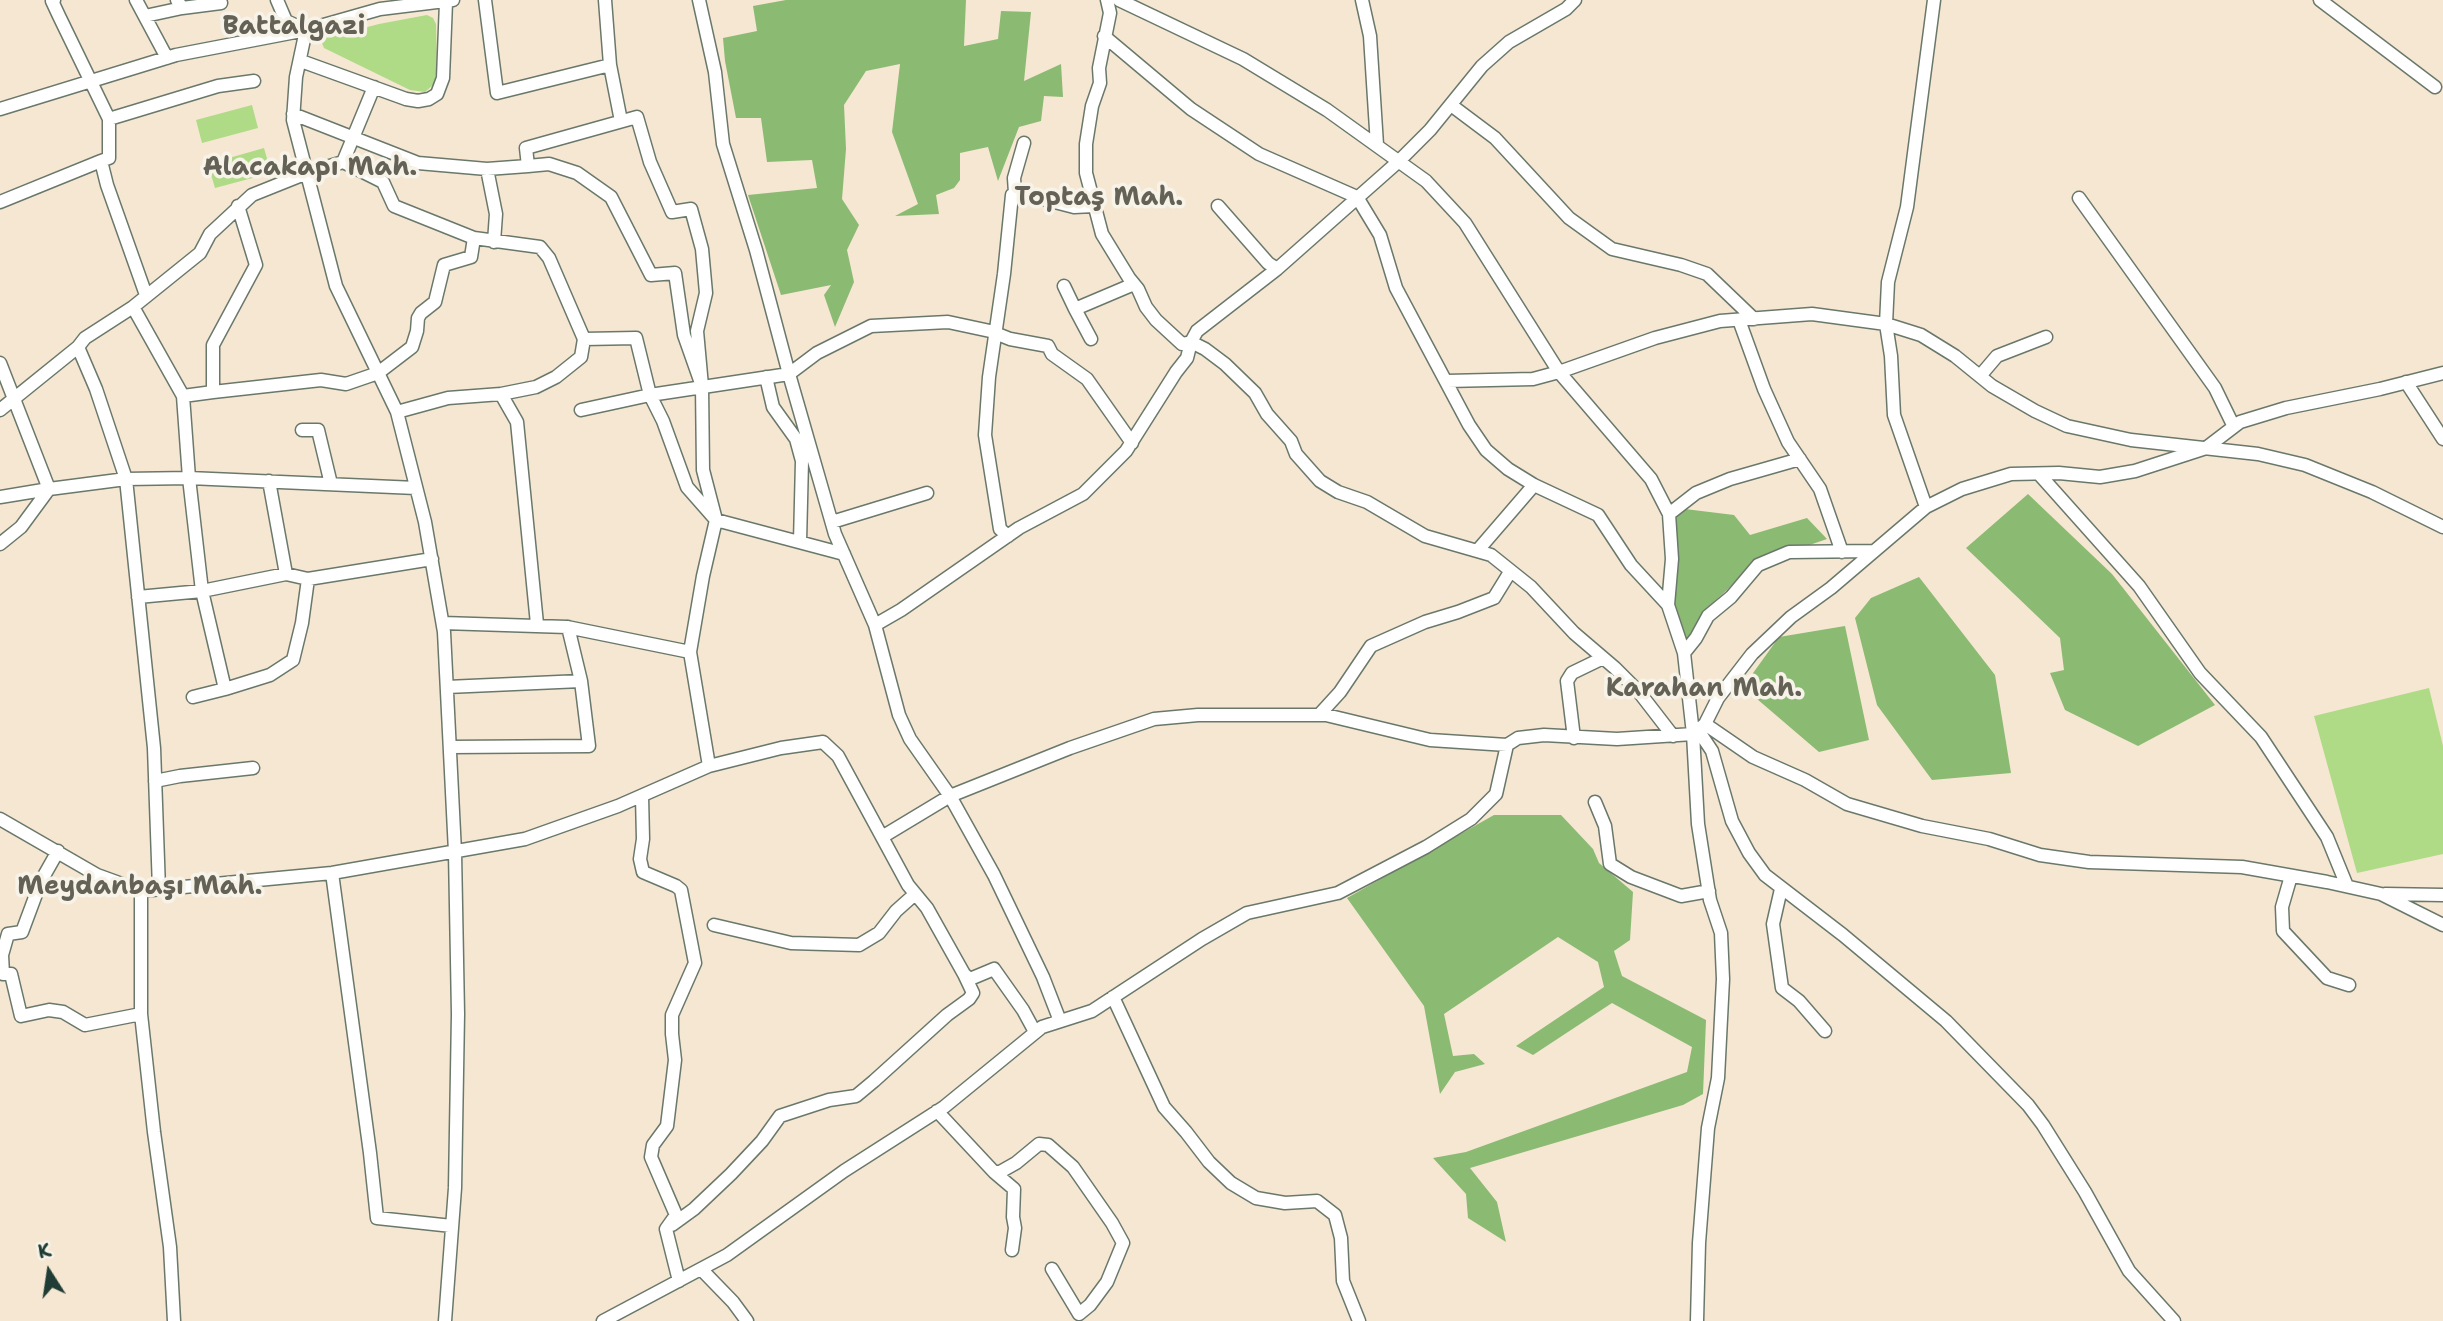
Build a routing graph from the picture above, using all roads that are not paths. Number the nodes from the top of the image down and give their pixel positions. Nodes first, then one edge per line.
1 (52, 0) edge
2 (136, 0) edge
3 (277, 0) edge
4 (485, 0) edge
5 (605, 0) edge
6 (699, 0) edge
7 (1107, 0) edge
8 (1119, 0) edge
9 (1362, 0) edge
10 (1575, 0) edge
11 (1934, 0) edge
12 (2320, 0) edge
13 (224, 1) edge
14 (449, 1) edge
15 (180, 4) edge
16 (380, 4) edge
17 (145, 16) junction
18 (306, 30) junction
19 (1104, 36) junction
20 (167, 58) junction
21 (300, 61) junction
22 (610, 65) junction
23 (89, 81) junction
24 (254, 81) dead end
25 (374, 87) junction
26 (2435, 87) dead end
27 (1451, 105) junction
28 (0, 109) edge
29 (293, 114) junction
30 (109, 119) junction
31 (621, 121) junction
32 (353, 137) junction
33 (1024, 143) dead end
34 (1377, 145) junction
35 (101, 161) junction
36 (1399, 161) junction
37 (343, 162) junction
38 (528, 166) junction
39 (487, 169) junction
40 (307, 173) junction
41 (1015, 193) junction
42 (1357, 197) junction
43 (2079, 198) dead end
44 (0, 202) edge
45 (238, 206) junction
46 (1094, 206) junction
47 (1218, 206) dead end
48 (474, 238) junction
49 (494, 242) junction
50 (1277, 269) junction
51 (1135, 284) junction
52 (1064, 286) dead end
53 (146, 295) junction
54 (133, 307) junction
55 (1075, 309) junction
56 (1754, 319) junction
57 (1739, 320) junction
58 (1886, 324) junction
59 (996, 333) junction
60 (2046, 337) dead end
61 (584, 339) junction
62 (1091, 340) dead end
63 (1191, 342) junction
64 (78, 347) junction
65 (0, 363) edge
66 (1559, 372) junction
67 (378, 373) junction
68 (2443, 373) edge
69 (789, 374) junction
70 (1980, 376) junction
71 (766, 377) junction
72 (1447, 381) junction
73 (2406, 382) junction
74 (702, 386) junction
75 (213, 392) junction
76 (501, 394) junction
77 (650, 395) junction
78 (183, 396) junction
79 (15, 399) junction
80 (0, 410) edge
81 (581, 411) dead end
82 (397, 412) junction
83 (2233, 425) junction
84 (302, 430) dead end
85 (2443, 439) edge
86 (1132, 443) junction
87 (2206, 448) junction
88 (1800, 459) junction
89 (2039, 474) junction
90 (189, 478) junction
91 (126, 479) junction
92 (269, 481) junction
93 (331, 484) junction
94 (1534, 485) junction
95 (416, 488) junction
96 (49, 489) junction
97 (927, 493) dead end
98 (0, 497) edge
99 (1926, 507) junction
100 (1670, 514) junction
101 (716, 520) junction
102 (832, 522) junction
103 (2443, 527) edge
104 (1008, 536) junction
105 (800, 542) junction
106 (0, 544) edge
107 (1478, 550) junction
108 (1873, 551) junction
109 (1842, 552) junction
110 (844, 554) junction
111 (432, 559) junction
112 (1510, 572) junction
113 (286, 574) junction
114 (308, 579) junction
115 (202, 591) junction
116 (138, 597) junction
117 (1668, 606) junction
118 (443, 623) junction
119 (537, 625) junction
120 (875, 625) junction
121 (568, 627) junction
122 (690, 652) junction
123 (1684, 653) junction
124 (1603, 658) junction
125 (581, 681) junction
126 (447, 687) junction
127 (225, 689) junction
128 (192, 697) dead end
129 (1319, 715) junction
130 (1699, 730) junction
131 (1673, 736) junction
132 (1574, 737) junction
133 (1507, 745) junction
134 (450, 747) junction
135 (709, 766) junction
136 (253, 768) dead end
137 (155, 781) junction
138 (642, 796) junction
139 (950, 796) junction
140 (1595, 802) dead end
141 (0, 818) edge
142 (882, 837) junction
143 (58, 851) junction
144 (455, 852) junction
145 (332, 873) junction
146 (2291, 876) junction
147 (2347, 886) junction
148 (1781, 889) junction
149 (159, 890) junction
150 (141, 891) junction
151 (1709, 891) junction
152 (915, 894) junction
153 (2381, 894) junction
154 (2443, 895) edge
155 (714, 925) dead end
156 (2443, 925) edge
157 (964, 974) junction
158 (2349, 985) dead end
159 (1113, 997) junction
160 (141, 1014) junction
161 (1060, 1021) junction
162 (1825, 1031) dead end
163 (1035, 1032) junction
164 (937, 1111) junction
165 (994, 1172) junction
166 (452, 1226) junction
167 (666, 1229) junction
168 (1012, 1250) dead end
169 (701, 1269) junction
170 (1052, 1269) dead end
171 (679, 1281) junction
172 (174, 1321) edge
173 (445, 1321) edge
174 (603, 1321) edge
175 (747, 1321) edge
176 (1359, 1321) edge
177 (1697, 1321) edge
178 (2174, 1321) edge

1 - 23 street
2 - 17 street
3 - 18 street
4 - 22 street
5 - 22 street
6 - 69 street
7 - 19 street
8 - 34 street
9 - 34 street
10 - 27 street
11 - 58 street
12 - 26 street
13 - 15 street
14 - 16 street
14 - 25 street
15 - 17 street
16 - 18 street
17 - 20 street
18 - 20 street
18 - 21 street
19 - 42 street
19 - 46 street
20 - 23 street
21 - 25 street
21 - 29 street
22 - 31 street
23 - 28 street
23 - 30 street
24 - 30 street
25 - 32 street
27 - 36 street
27 - 56 street
29 - 32 street
29 - 40 street
30 - 35 street
31 - 38 street
31 - 74 street
32 - 37 street
32 - 39 street
33 - 41 street
34 - 36 street
35 - 44 street
35 - 53 street
36 - 42 street
36 - 66 street
37 - 40 street
37 - 48 street
38 - 39 street
38 - 74 street
39 - 49 street
40 - 45 street
40 - 67 street
41 - 46 street
41 - 59 street
42 - 50 street
42 - 72 street
43 - 83 street
45 - 53 street
45 - 75 street
46 - 51 street
47 - 50 street
48 - 49 street
48 - 67 street
49 - 61 street
50 - 63 street
51 - 55 street
51 - 63 street
52 - 55 street
53 - 54 street
54 - 64 street
54 - 78 street
55 - 62 street
56 - 57 street
56 - 58 street
57 - 66 street
57 - 88 street
58 - 70 street
58 - 99 street
59 - 69 street
59 - 86 street
59 - 104 street
60 - 70 street
61 - 76 street
61 - 77 street
63 - 86 street
63 - 107 street
64 - 79 street
64 - 91 street
65 - 79 street
66 - 72 street
66 - 100 street
67 - 75 street
67 - 82 street
68 - 73 street
69 - 71 street
69 - 102 street
70 - 87 street
71 - 74 street
71 - 105 street
72 - 94 street
73 - 83 street
73 - 85 street
74 - 77 street
74 - 101 street
75 - 78 street
76 - 82 street
76 - 119 street
77 - 81 street
77 - 101 street
78 - 90 street
79 - 80 street
79 - 96 street
82 - 95 street
83 - 87 street
84 - 93 street
86 - 104 street
87 - 89 street
87 - 103 street
88 - 100 street
88 - 109 street
89 - 99 street
89 - 147 street
90 - 91 street
90 - 92 street
90 - 115 street
91 - 96 street
91 - 116 street
92 - 93 street
92 - 113 street
93 - 95 street
94 - 107 street
94 - 117 street
95 - 111 street
96 - 98 street
96 - 106 street
97 - 102 street
99 - 108 street
100 - 117 street
101 - 105 street
101 - 122 street
102 - 110 street
104 - 120 street
105 - 110 street
107 - 112 street
108 - 109 street
108 - 130 street
109 - 123 street
110 - 120 street
111 - 114 street
111 - 118 street
112 - 124 street
112 - 129 street
113 - 114 street
113 - 115 street
114 - 127 street
115 - 116 street
115 - 127 street
116 - 137 street
117 - 123 street
118 - 119 street
118 - 126 street
119 - 121 street
120 - 139 street
121 - 122 street
121 - 125 street
122 - 135 street
123 - 130 street
124 - 131 street
124 - 132 street
125 - 126 street
125 - 134 street
126 - 134 street
127 - 128 street
129 - 133 street
129 - 139 street
130 - 131 street
130 - 146 street
130 - 148 street
130 - 151 street
131 - 132 street
132 - 133 street
133 - 159 street
134 - 144 street
135 - 138 street
135 - 142 street
136 - 137 street
137 - 149 street
138 - 144 street
138 - 167 street
139 - 142 street
139 - 161 street
140 - 151 street
141 - 143 street
142 - 152 street
143 - 150 street
143 - 160 street
144 - 145 street
144 - 166 street
145 - 149 street
145 - 166 street
146 - 147 street
146 - 158 street
147 - 153 street
148 - 162 street
148 - 178 street
149 - 150 street
150 - 160 street
151 - 177 street
152 - 155 street
152 - 157 street
153 - 154 street
153 - 156 street
157 - 163 street
157 - 167 street
159 - 161 street
159 - 176 street
160 - 172 street
161 - 163 street
163 - 164 street
164 - 165 street
164 - 169 street
165 - 168 street
165 - 170 street
166 - 173 street
167 - 171 street
169 - 171 street
169 - 175 street
171 - 174 street

